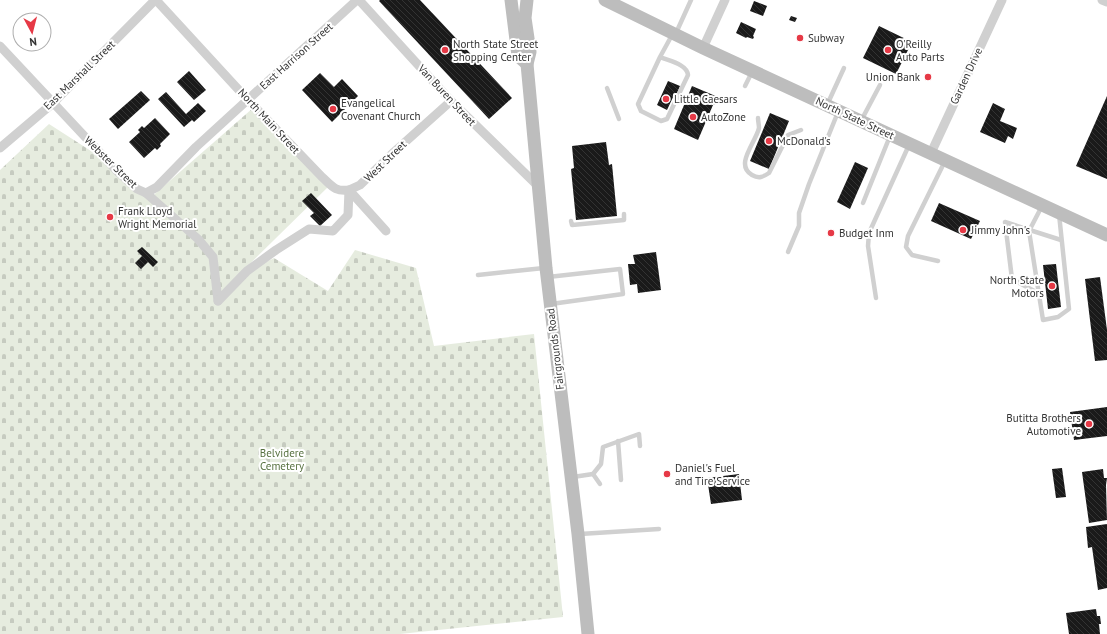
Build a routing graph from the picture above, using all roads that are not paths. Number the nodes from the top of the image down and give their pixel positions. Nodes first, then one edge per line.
1 (156, 0) edge
2 (358, 0) edge
3 (511, 0) edge
4 (527, 0) edge
5 (691, 0) edge
6 (725, 0) edge
7 (1002, 0) edge
8 (1102, 0) edge
9 (611, 2) edge
10 (1107, 2) edge
11 (674, 34) junction
12 (0, 46) edge
13 (703, 48) junction
14 (660, 58) junction
15 (527, 64) junction
16 (844, 68) dead end
17 (753, 71) junction
18 (880, 84) dead end
19 (745, 86) dead end
20 (607, 88) dead end
21 (248, 100) junction
22 (451, 101) junction
23 (52, 103) junction
24 (833, 108) junction
25 (758, 118) dead end
26 (619, 119) dead end
27 (861, 121) junction
28 (801, 130) dead end
29 (891, 135) junction
30 (910, 144) junction
31 (0, 148) edge
32 (931, 153) junction
33 (945, 160) junction
34 (538, 186) junction
35 (349, 190) junction
36 (146, 193) junction
37 (863, 202) dead end
38 (1042, 205) junction
39 (1058, 212) junction
40 (624, 214) dead end
41 (571, 221) dead end
42 (1029, 230) junction
43 (386, 231) dead end
44 (1107, 235) edge
45 (1061, 240) junction
46 (788, 252) dead end
47 (938, 261) dead end
48 (546, 272) junction
49 (478, 274) dead end
50 (1038, 294) junction
51 (876, 298) dead end
52 (550, 304) junction
53 (618, 441) junction
54 (640, 446) dead end
55 (593, 474) junction
56 (570, 477) junction
57 (621, 480) dead end
58 (600, 484) dead end
59 (659, 529) dead end
60 (578, 534) junction
61 (588, 634) edge

1 - 21 street, North Main Street
1 - 23 street, East Marshall Street
2 - 21 street, East Harrison Street
2 - 22 street, Van Buren Street
3 - 15 main road, Fairgrounds Road
4 - 15 main road, Fairgrounds Road
5 - 11 lane
6 - 13 street
7 - 32 street, Garden Drive
8 - 10 street
9 - 11 main road, North State Street
11 - 13 main road, North State Street
11 - 14 lane
12 - 23 street, Webster Street
13 - 17 main road, North State Street
14 - 14 lane
15 - 34 main road, Fairgrounds Road
16 - 24 lane
17 - 19 lane
17 - 24 main road, North State Street
18 - 27 lane
20 - 26 lane
21 - 35 street, North Main Street
21 - 36 street, East Harrison Street
22 - 34 street, Van Buren Street
22 - 35 street, West Street
23 - 31 street, East Marshall Street
23 - 36 street, Webster Street
24 - 27 main road, North State Street
24 - 46 lane
25 - 28 lane
27 - 29 main road, North State Street
29 - 30 main road, North State Street
29 - 37 lane
30 - 32 main road, North State Street
30 - 51 lane
32 - 33 main road, North State Street
33 - 38 main road, North State Street
33 - 47 lane
34 - 48 main road, Fairgrounds Road
35 - 36 street, Webster Street
35 - 43 street
38 - 39 main road, North State Street
38 - 42 lane
39 - 44 main road, North State Street
39 - 45 lane
40 - 41 lane
42 - 45 lane
42 - 50 lane
42 - 50 lane
45 - 50 lane
48 - 49 lane
48 - 52 main road, Fairgrounds Road
48 - 52 lane
52 - 56 main road, Fairgrounds Road
53 - 54 lane
53 - 55 lane
53 - 57 lane
55 - 56 lane
55 - 58 lane
56 - 60 main road, Fairgrounds Road
59 - 60 lane
60 - 61 main road, Fairgrounds Road

